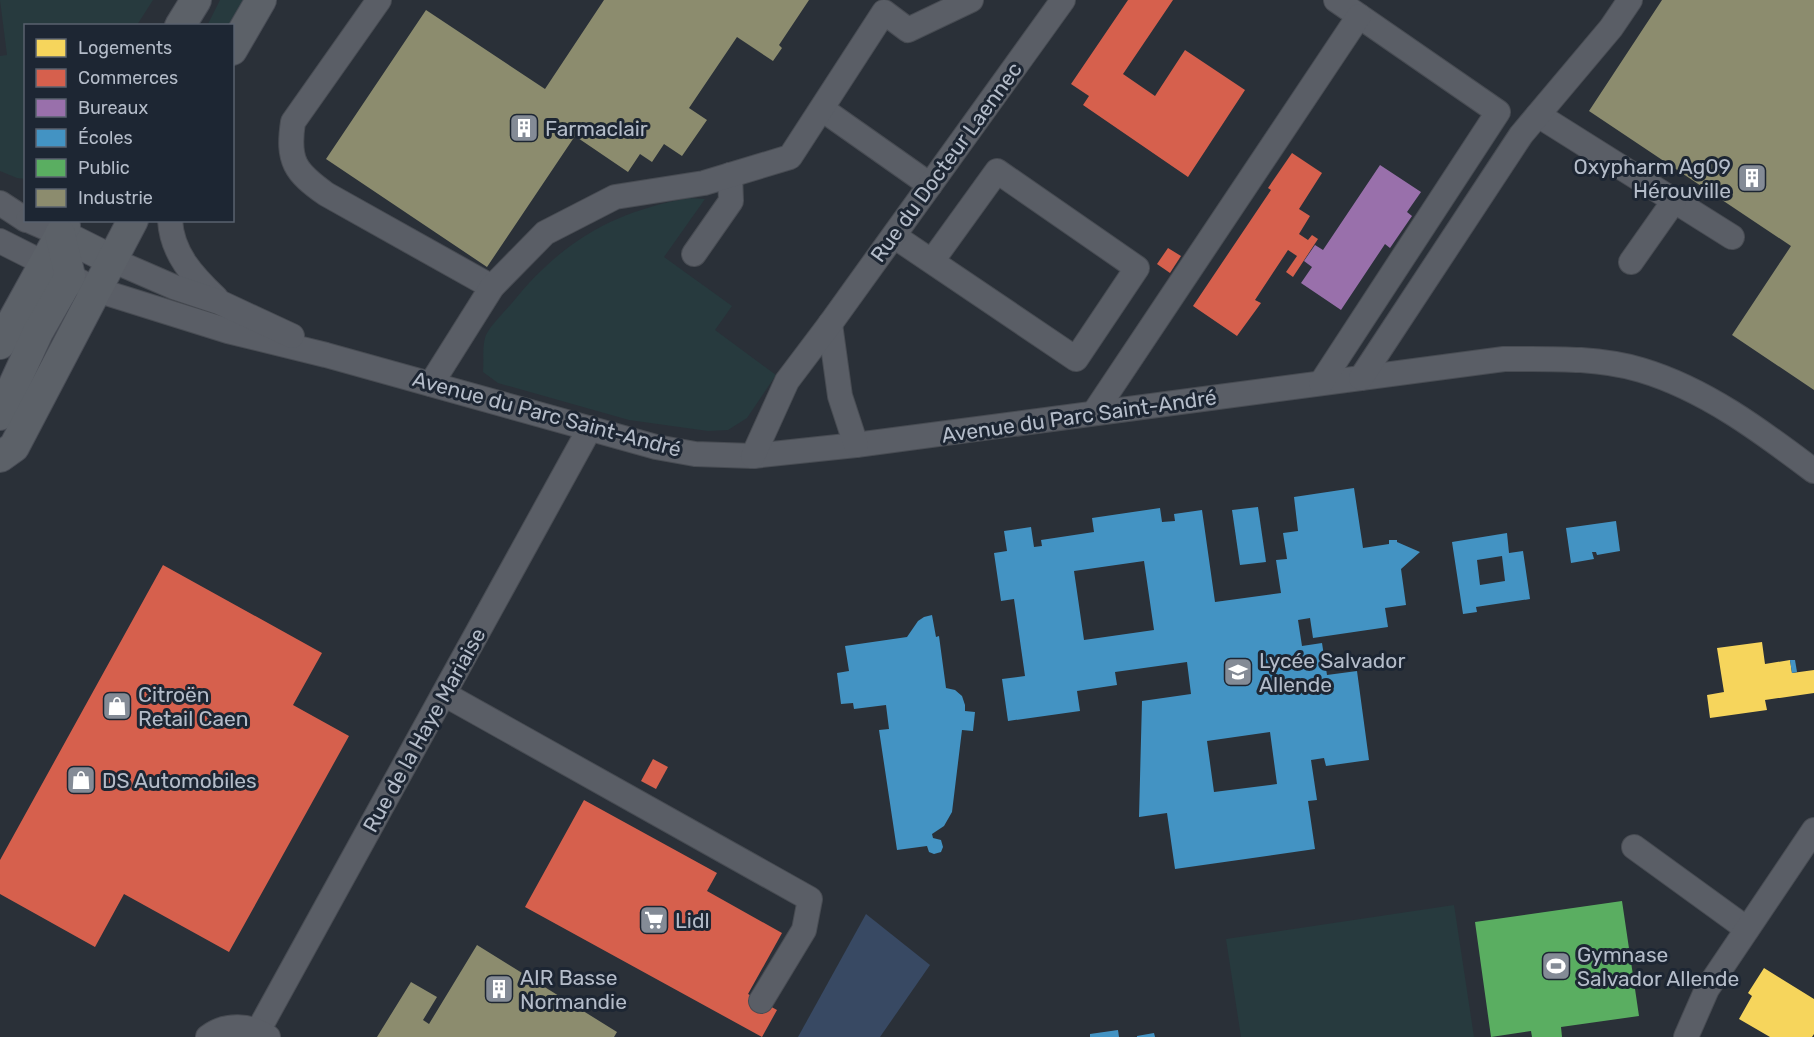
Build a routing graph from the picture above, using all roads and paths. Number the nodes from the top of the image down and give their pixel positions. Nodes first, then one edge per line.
1 (196, 0) edge
2 (261, 0) edge
3 (379, 0) edge
4 (971, 0) edge
5 (1063, 0) edge
6 (1336, 0) edge
7 (1630, 0) edge
8 (876, 6) edge
9 (1359, 16) junction
10 (181, 24) edge
11 (234, 47) edge
12 (822, 109) junction
13 (1538, 115) junction
14 (730, 175) junction
15 (930, 185) junction
16 (1674, 201) junction
17 (0, 203) edge
18 (24, 218) edge
19 (38, 222) edge
20 (132, 222) edge
21 (170, 222) edge
22 (64, 227) edge
23 (894, 236) junction
24 (1732, 237) dead end
25 (0, 241) edge
26 (694, 254) dead end
27 (112, 260) junction
28 (932, 261) junction
29 (1631, 262) dead end
30 (57, 269) junction
31 (492, 287) junction
32 (97, 290) junction
33 (219, 302) junction
34 (830, 324) junction
35 (0, 344) edge
36 (327, 355) junction
37 (1361, 378) junction
38 (1321, 383) junction
39 (431, 384) junction
40 (1094, 413) junction
41 (0, 415) edge
42 (590, 428) junction
43 (856, 445) junction
44 (753, 456) junction
45 (0, 457) edge
46 (1814, 471) edge
47 (444, 693) junction
48 (1814, 831) edge
49 (1634, 847) dead end
50 (1748, 929) junction
51 (761, 1001) dead end
52 (263, 1034) edge
53 (1689, 1036) edge
54 (208, 1037) edge

1 - 10 main road
2 - 11 main road
3 - 31 street
4 - 8 street
5 - 15 street, Rue du Docteur Laennec
6 - 9 street
7 - 13 street
8 - 12 street
9 - 38 street
9 - 40 street
12 - 14 street
12 - 15 street
13 - 16 street
13 - 37 street
14 - 26 street
14 - 31 street
15 - 23 street, Rue du Docteur Laennec
16 - 24 street
16 - 29 street
17 - 18 street
19 - 22 street
20 - 27 main road
21 - 33 street
22 - 27 main road
22 - 30 main road
23 - 28 street
23 - 34 street, Rue du Docteur Laennec
25 - 30 street
27 - 32 main road
27 - 33 street
28 - 28 street
30 - 32 street
30 - 35 main road
30 - 41 main road
31 - 39 street
32 - 36 street
32 - 45 main road
33 - 36 street
34 - 43 street
34 - 44 street, Rue du Docteur Laennec
36 - 39 street, Avenue du Parc Saint-André
37 - 38 street, Avenue du Parc Saint-André
37 - 46 street, Avenue du Parc Saint-André
38 - 40 street, Avenue du Parc Saint-André
39 - 42 street, Avenue du Parc Saint-André
40 - 43 street, Avenue du Parc Saint-André
42 - 44 street, Avenue du Parc Saint-André
42 - 47 street, Rue de la Haye Mariaise
43 - 44 street, Avenue du Parc Saint-André
47 - 51 street
47 - 52 street, Rue de la Haye Mariaise
48 - 50 street
49 - 50 street
50 - 53 street
52 - 54 street, Rue de la Haye Mariaise

